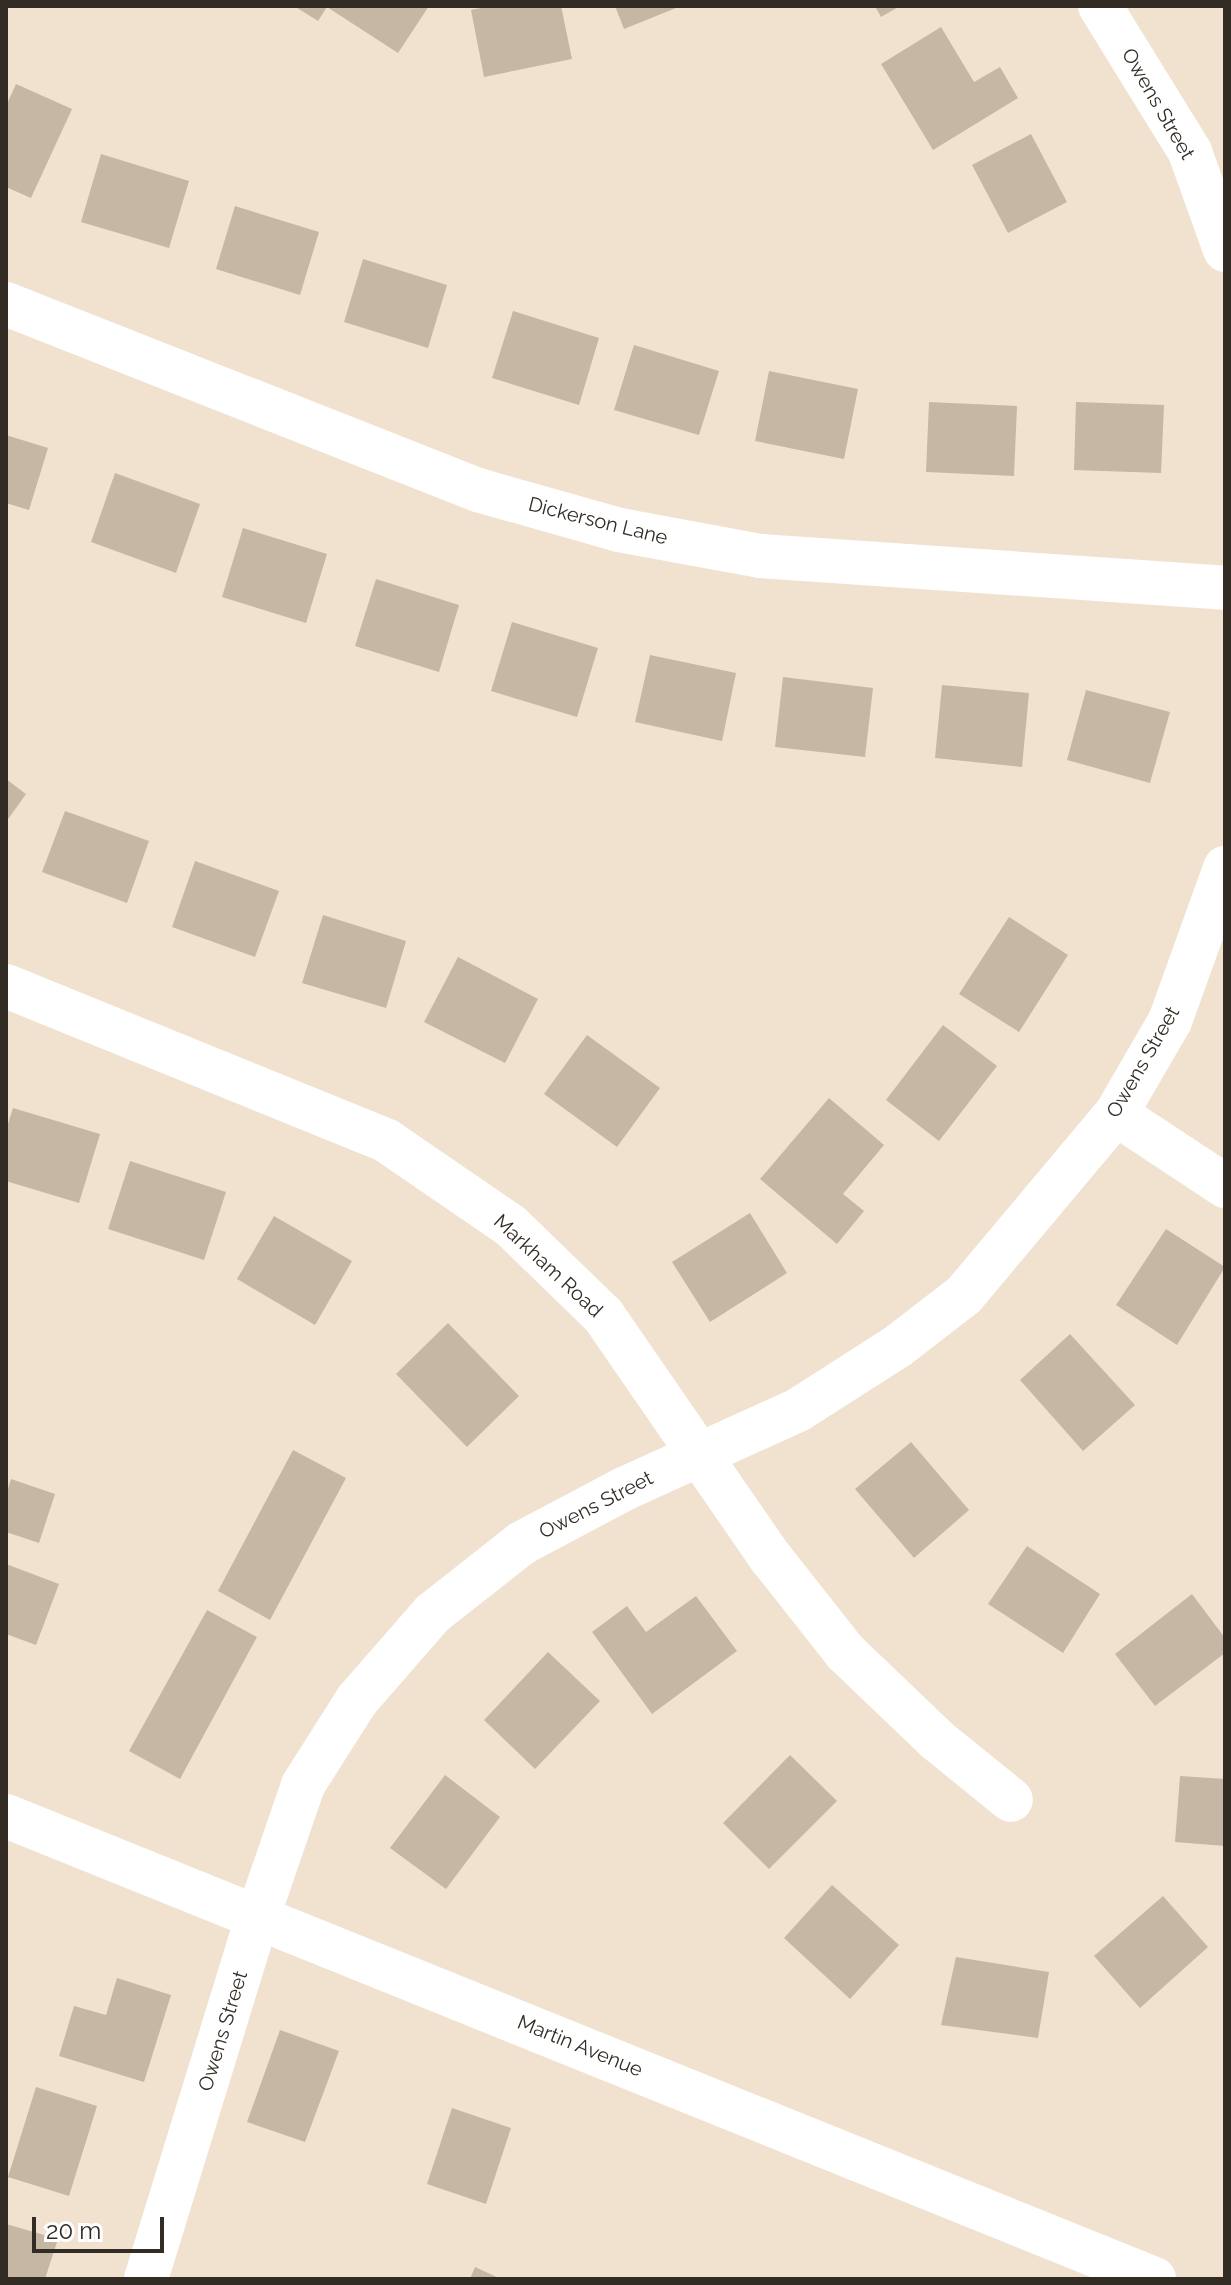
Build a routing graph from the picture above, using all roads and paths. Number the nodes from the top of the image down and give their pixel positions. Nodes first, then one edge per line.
1 (1100, 6) edge
2 (1225, 250) edge
3 (6, 304) edge
4 (1225, 588) edge
5 (1225, 868) edge
6 (6, 986) edge
7 (1116, 1114) junction
8 (1225, 1186) edge
9 (702, 1454) junction
10 (1011, 1800) dead end
11 (6, 1816) edge
12 (258, 1916) junction
13 (146, 2279) edge
14 (1154, 2279) edge

1 - 2 street, Owens Street
3 - 4 street, Dickerson Lane
5 - 7 street, Owens Street
6 - 9 street, Markham Road
7 - 8 street
7 - 9 street, Owens Street
9 - 10 street, Markham Road
9 - 12 street, Owens Street
11 - 12 street, Martin Avenue
12 - 13 street, Owens Street
12 - 14 street, Martin Avenue

